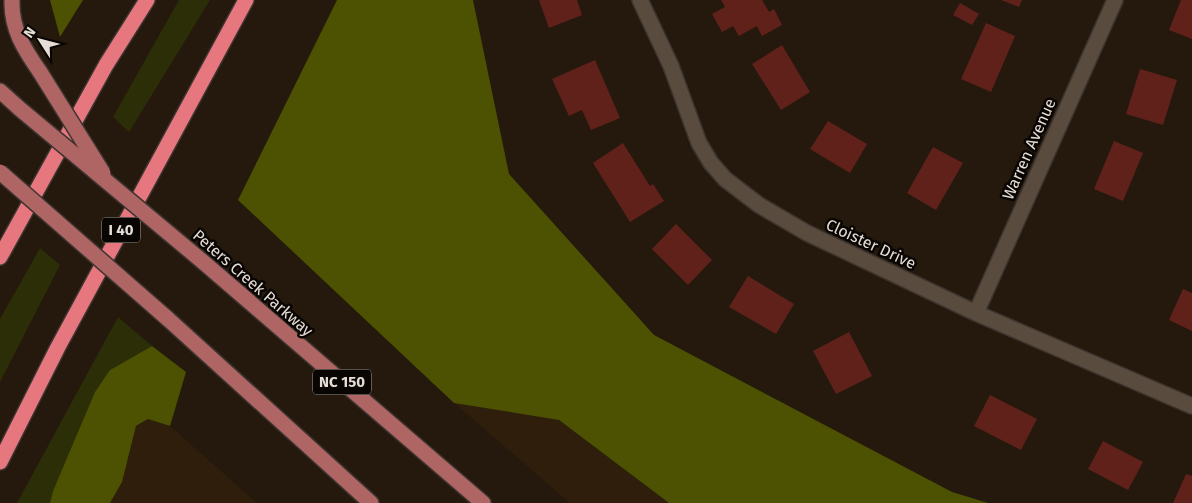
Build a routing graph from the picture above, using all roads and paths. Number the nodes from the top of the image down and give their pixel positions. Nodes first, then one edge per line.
1 (12, 0) edge
2 (147, 0) edge
3 (246, 0) edge
4 (640, 0) edge
5 (1115, 0) edge
6 (0, 91) edge
7 (0, 172) edge
8 (110, 184) junction
9 (0, 257) edge
10 (976, 313) junction
11 (1192, 406) edge
12 (0, 462) edge
13 (372, 503) edge
14 (482, 503) edge

1 - 8 main road, bridge
2 - 9 highway
3 - 12 highway, I 40
4 - 10 street, Cloister Drive
5 - 10 street, Warren Avenue
6 - 8 main road, Peters Creek Parkway / NC 150, bridge
7 - 13 main road, bridge
8 - 14 main road, Peters Creek Parkway / NC 150, bridge
10 - 11 street, Cloister Drive

